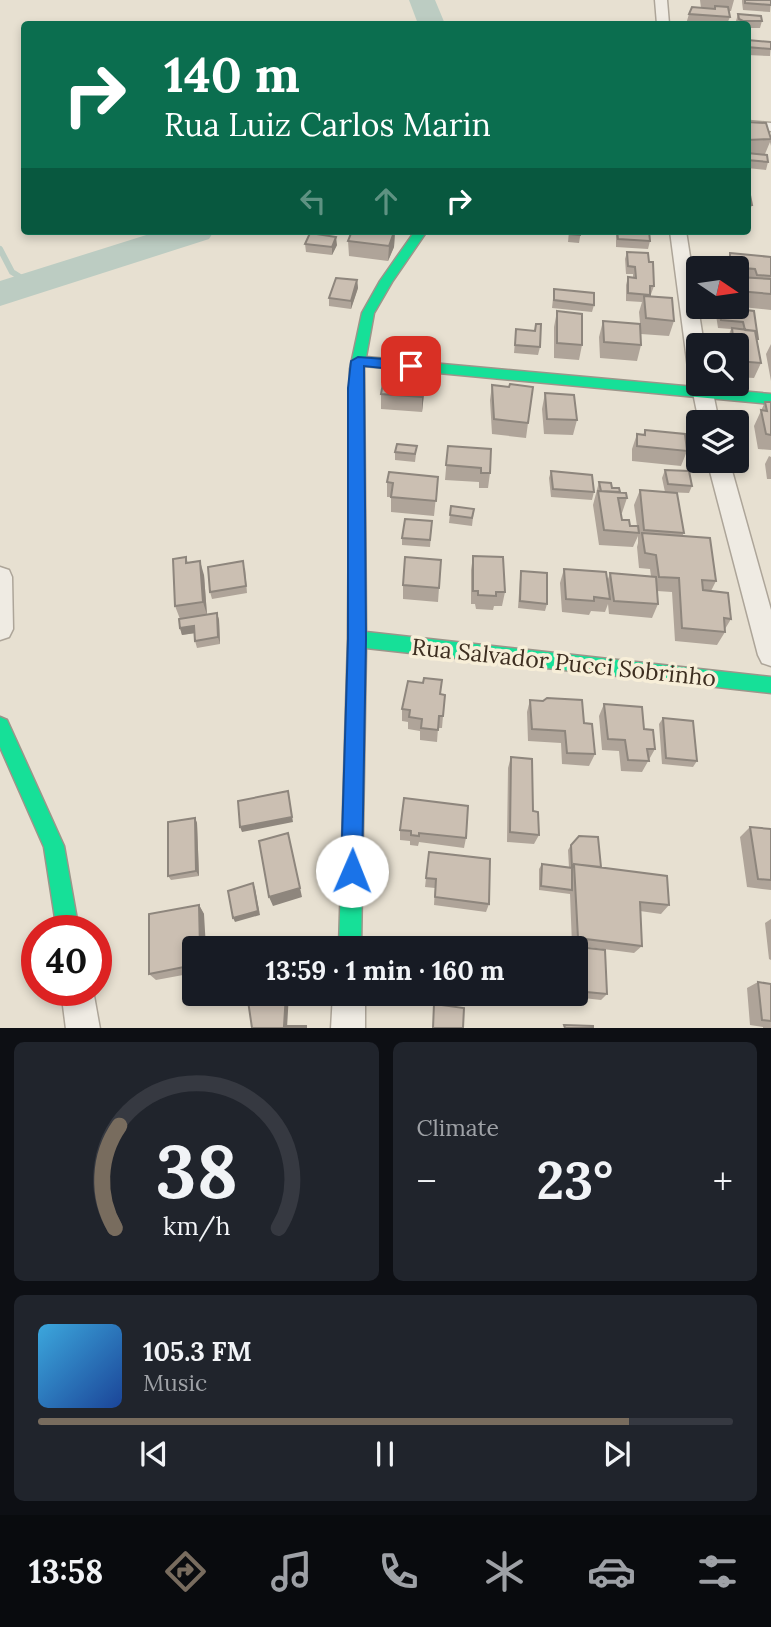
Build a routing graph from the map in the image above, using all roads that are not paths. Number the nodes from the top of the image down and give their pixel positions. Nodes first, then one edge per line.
1 (661, 0) edge
2 (663, 21) edge
3 (751, 125) edge
4 (771, 127) edge
5 (418, 235) edge
6 (679, 235) edge
7 (693, 333) edge
8 (358, 361) junction
9 (686, 387) edge
10 (749, 395) edge
11 (771, 399) edge
12 (722, 473) edge
13 (0, 577) edge
14 (0, 629) edge
15 (357, 639) junction
16 (771, 655) edge
17 (771, 685) edge
18 (0, 726) edge
19 (66, 915) edge
20 (350, 936) edge
21 (80, 1006) edge
22 (349, 1006) edge
23 (83, 1028) edge
24 (348, 1028) edge

1 - 2 street
3 - 4 street
5 - 8 street
6 - 7 street
8 - 9 street
8 - 15 street
10 - 11 street
12 - 16 street
13 - 14 street
15 - 17 street, Rua Salvador Pucci Sobrinho
15 - 20 street
18 - 19 street
21 - 23 street
22 - 24 street

